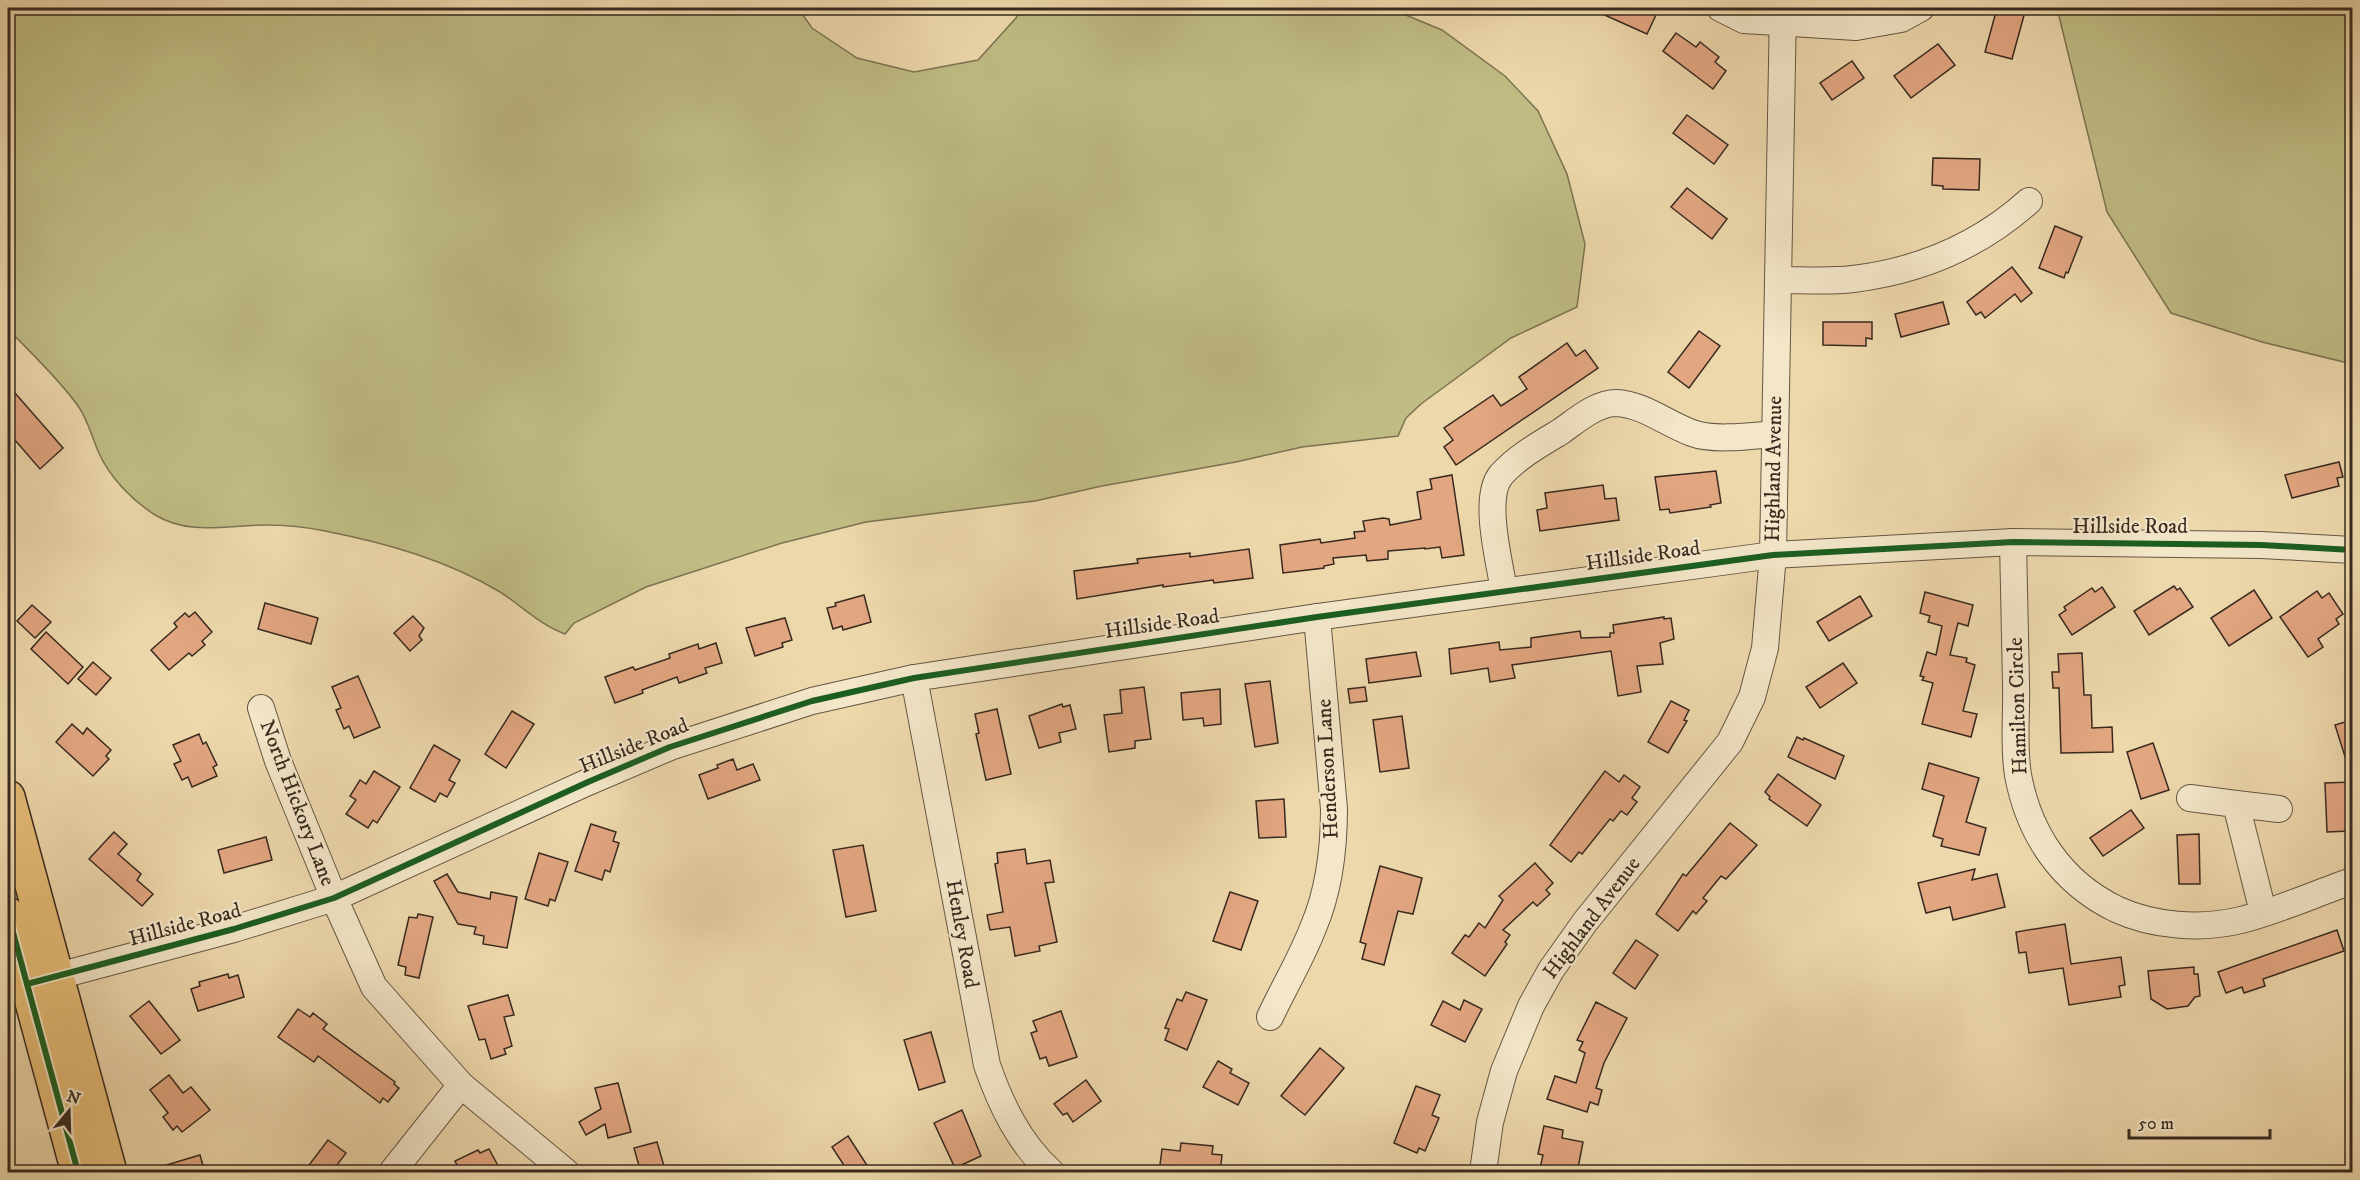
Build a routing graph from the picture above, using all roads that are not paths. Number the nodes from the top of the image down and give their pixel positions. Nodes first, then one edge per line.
1 (1720, 8) edge
2 (1921, 8) edge
3 (1783, 15) edge
4 (2030, 201) dead end
5 (1779, 280) junction
6 (1774, 434) junction
7 (2013, 542) junction
8 (2352, 550) edge
9 (1773, 555) junction
10 (1504, 591) junction
11 (1317, 617) junction
12 (914, 678) junction
13 (261, 708) dead end
14 (8, 797) edge
15 (2190, 798) dead end
16 (2236, 804) junction
17 (2279, 810) dead end
18 (2352, 881) edge
19 (334, 898) junction
20 (2263, 912) junction
21 (8, 914) edge
22 (42, 980) junction
23 (1270, 1017) dead end
24 (461, 1085) junction
25 (1047, 1171) edge
26 (78, 1173) edge
27 (110, 1173) edge
28 (392, 1173) edge
29 (566, 1173) edge
30 (1483, 1173) edge

1 - 3 street
2 - 3 street
3 - 5 street, Highland Avenue
4 - 5 street
5 - 6 street, Highland Avenue
6 - 9 street, Highland Avenue
6 - 10 street
7 - 8 street, Hillside Road
7 - 9 street, Hillside Road
7 - 20 street, Hamilton Circle
9 - 10 street, Hillside Road
9 - 30 street, Highland Avenue
10 - 11 street, Hillside Road
11 - 12 street, Hillside Road
11 - 23 street, Henderson Lane
12 - 19 street, Hillside Road
12 - 25 street, Henley Road
13 - 19 street, North Hickory Lane
14 - 22 highway
15 - 16 street
16 - 17 street
16 - 20 street
18 - 20 street, Hamilton Circle
19 - 22 street, Hillside Road
19 - 24 street, North Hickory Lane
21 - 22 highway
22 - 26 highway
22 - 27 highway
24 - 28 street
24 - 29 street, North Hickory Lane

